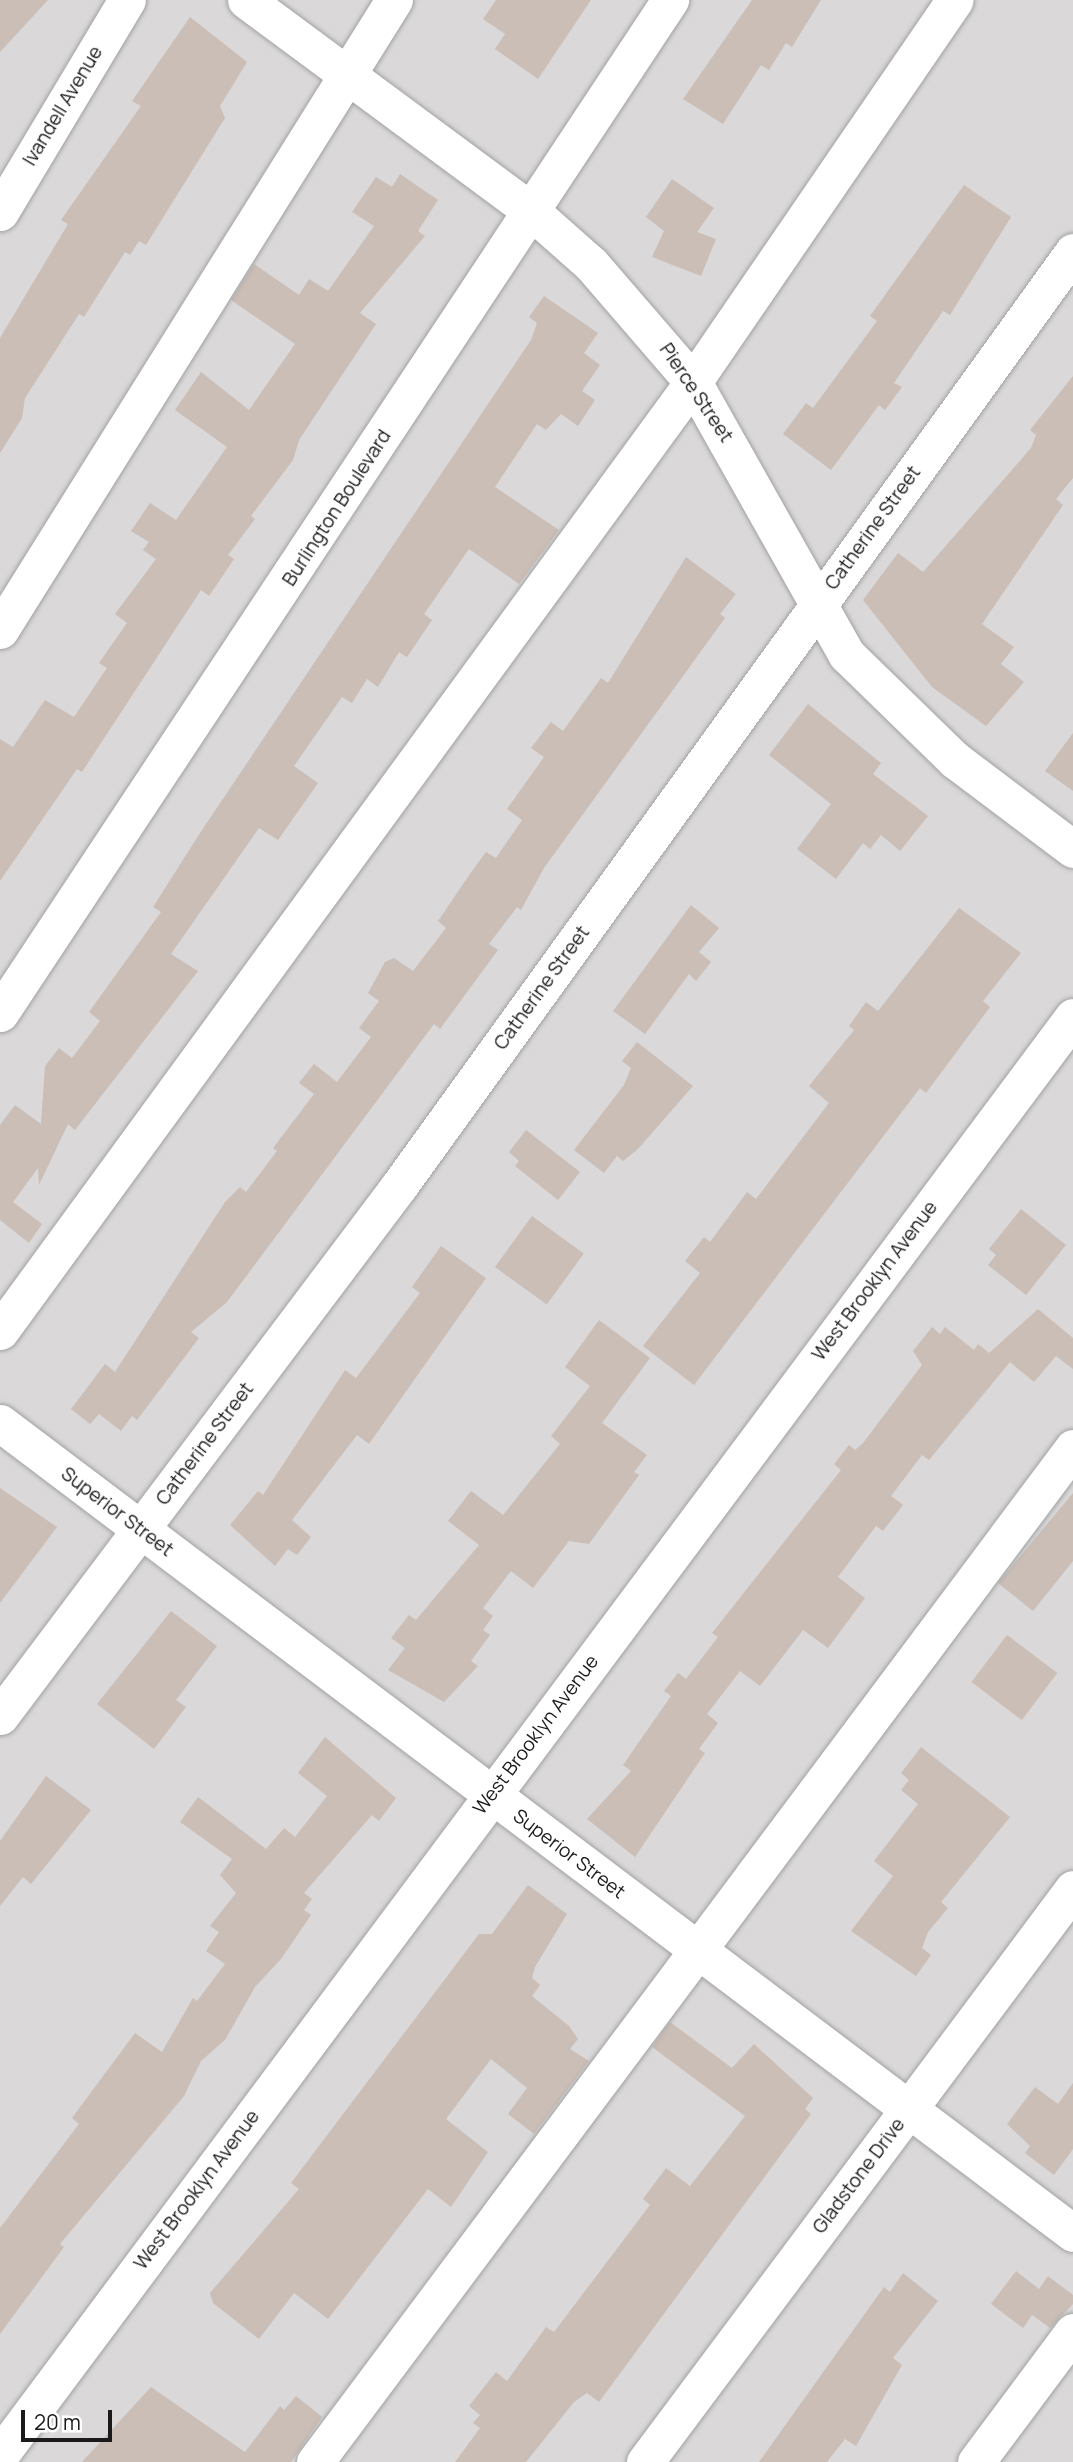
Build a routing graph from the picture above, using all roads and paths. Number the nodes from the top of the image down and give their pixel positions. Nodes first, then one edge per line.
1 (127, 0) edge
2 (246, 0) edge
3 (394, 0) edge
4 (670, 0) edge
5 (955, 0) edge
6 (348, 74) junction
7 (531, 211) junction
8 (0, 212) edge
9 (1073, 252) edge
10 (693, 382) junction
11 (815, 608) junction
12 (0, 630) edge
13 (1073, 849) edge
14 (0, 1013) edge
15 (1073, 1017) edge
16 (0, 1331) edge
17 (0, 1423) edge
18 (1073, 1448) edge
19 (141, 1530) junction
20 (0, 1716) edge
21 (491, 1796) junction
22 (1073, 1889) edge
23 (696, 1950) junction
24 (908, 2109) junction
25 (1073, 2233) edge
26 (1073, 2332) edge
27 (0, 2455) edge
28 (316, 2462) edge
29 (645, 2462) edge
30 (976, 2462) edge

1 - 8 street, Ivandell Avenue
2 - 6 street, Pierce Street
3 - 6 street
4 - 7 street, Burlington Boulevard
5 - 10 street
6 - 7 street, Pierce Street
6 - 12 street
7 - 10 street, Pierce Street
7 - 14 street, Burlington Boulevard
9 - 11 street, Catherine Street
10 - 11 street, Pierce Street
10 - 16 street
11 - 13 street, Pierce Street
11 - 19 street, Catherine Street
15 - 21 street, West Brooklyn Avenue
17 - 19 street, Superior Street
18 - 23 street
19 - 20 street, Catherine Street
19 - 21 street, Superior Street
21 - 23 street, Superior Street
21 - 27 street, West Brooklyn Avenue
22 - 24 street, Gladstone Drive
23 - 24 street, Superior Street
23 - 28 street
24 - 25 street, Superior Street
24 - 29 street, Gladstone Drive
26 - 30 street

